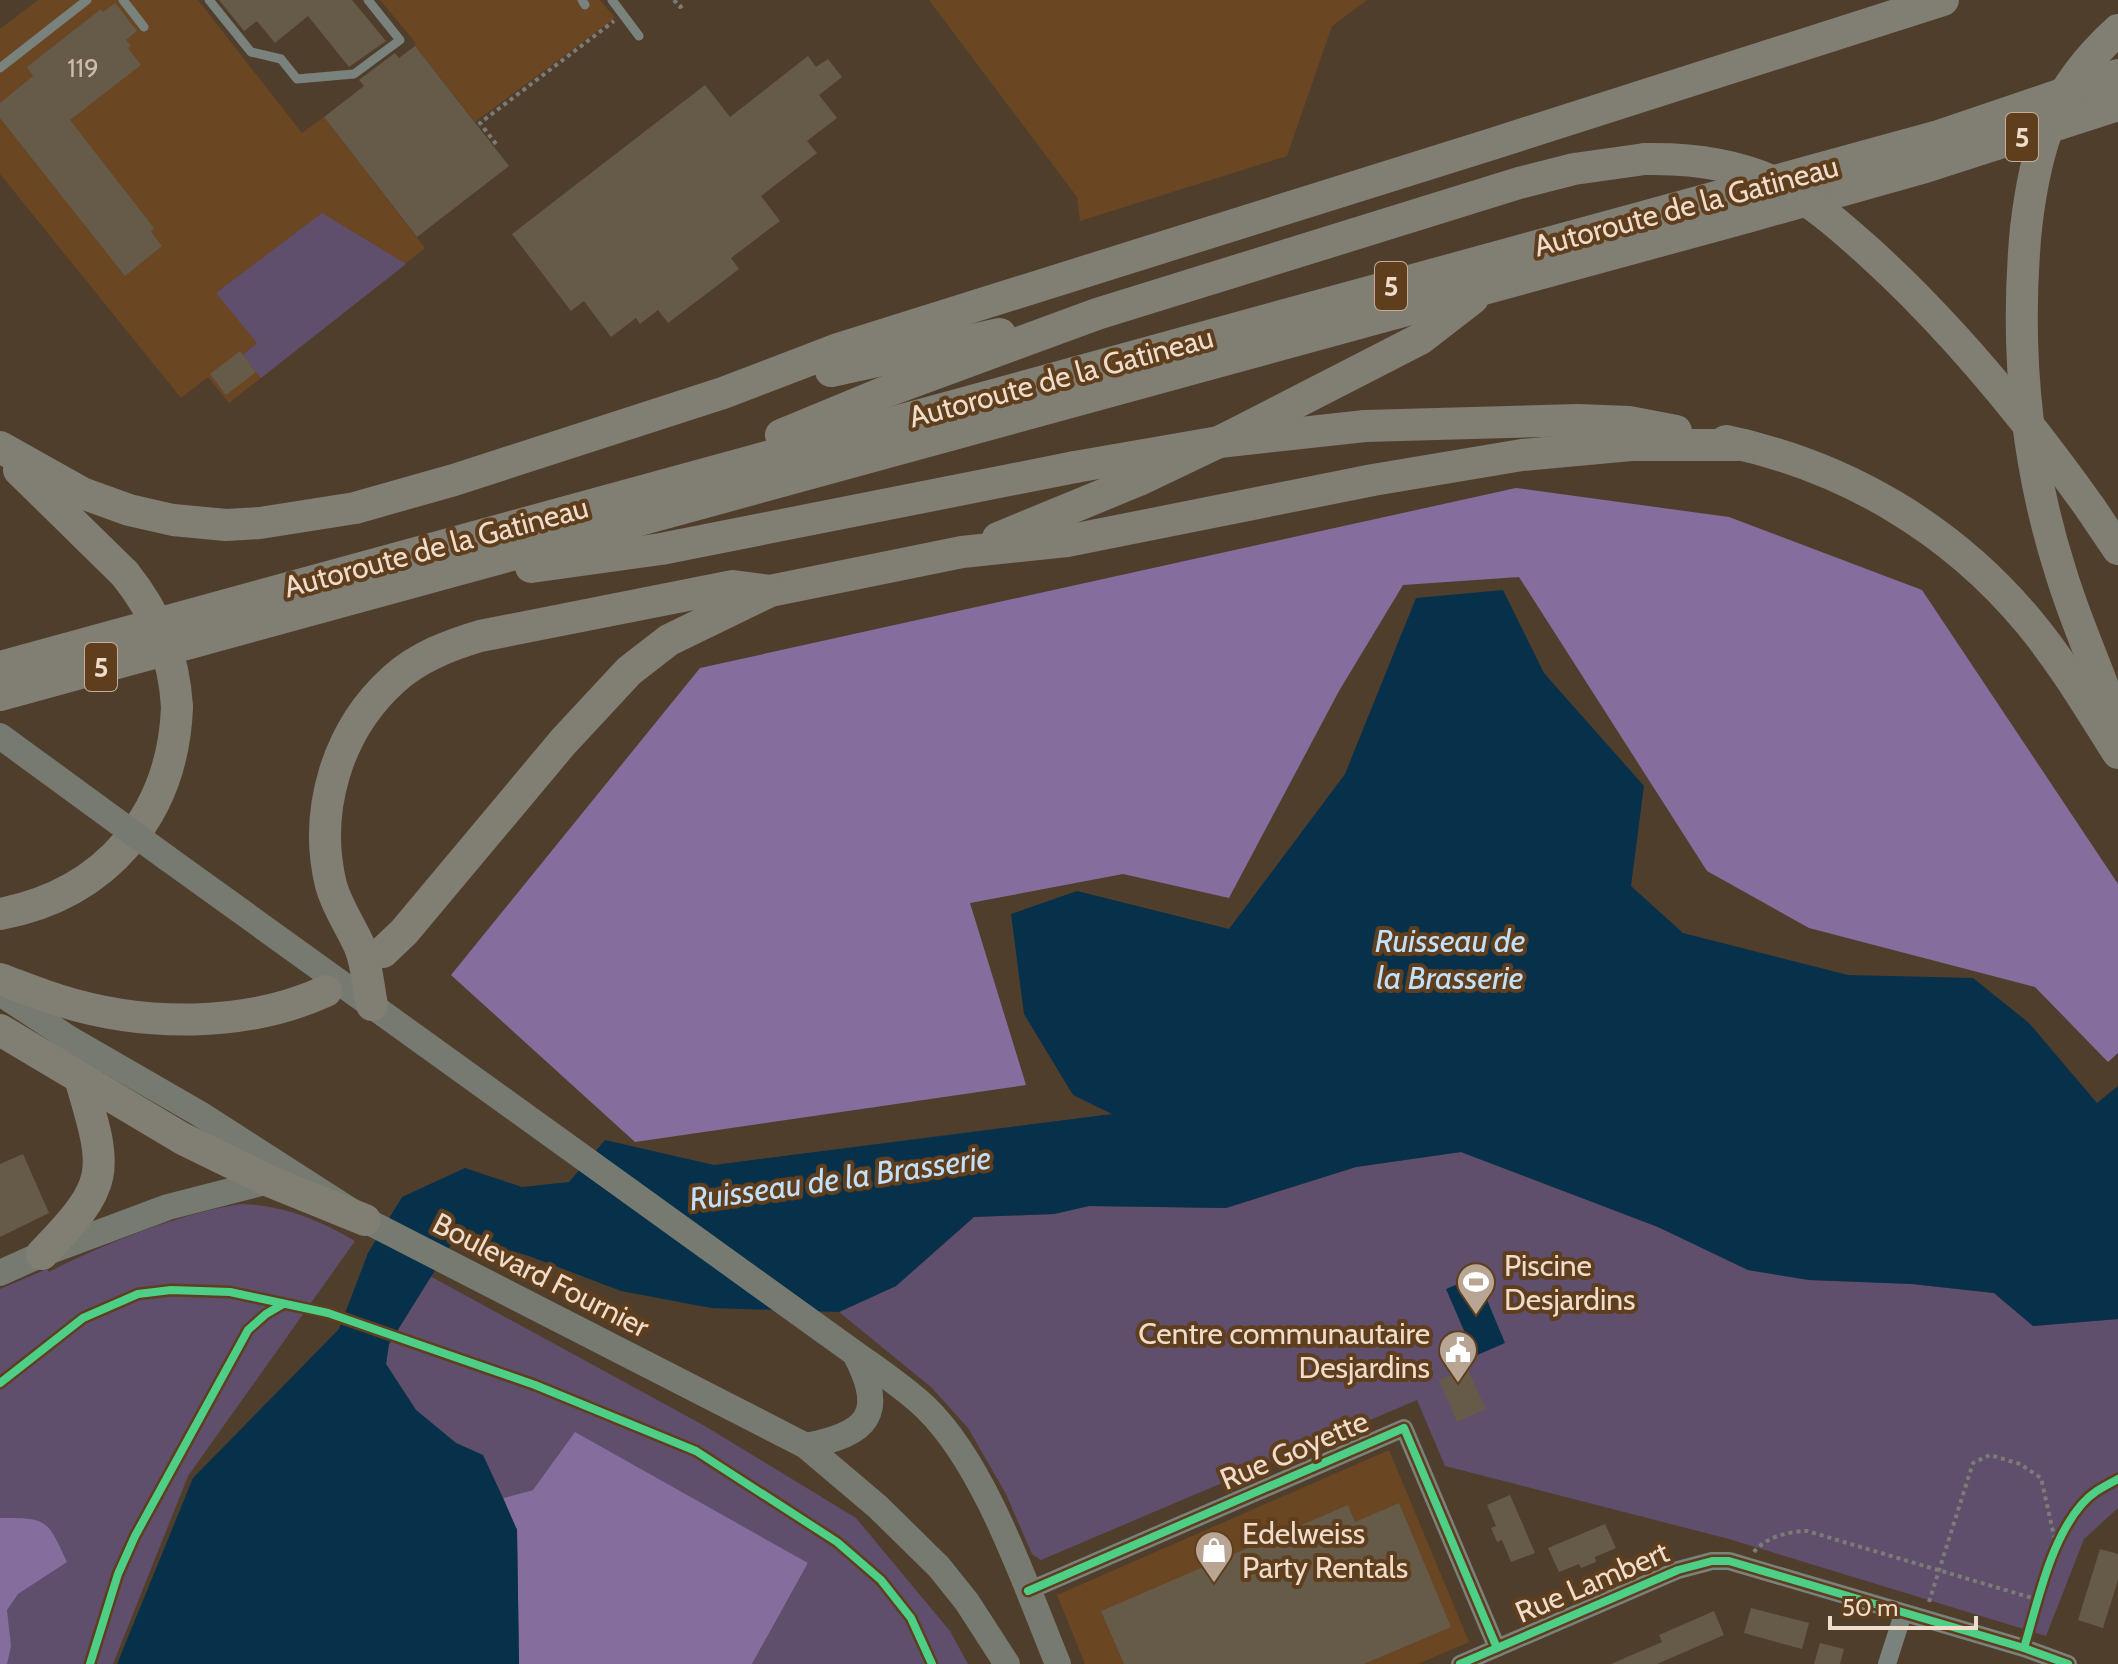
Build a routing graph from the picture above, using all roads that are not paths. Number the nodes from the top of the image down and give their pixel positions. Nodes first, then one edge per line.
1 (87, 0) edge
2 (123, 0) edge
3 (209, 0) edge
4 (368, 0) edge
5 (612, 0) edge
6 (1943, 0) edge
7 (144, 27) dead end
8 (2118, 30) edge
9 (639, 36) dead end
10 (0, 68) edge
11 (2118, 75) edge
12 (2118, 105) edge
13 (1484, 289) junction
14 (1097, 314) junction
15 (723, 393) junction
16 (1744, 445) junction
17 (0, 449) edge
18 (661, 485) junction
19 (2118, 549) edge
20 (962, 552) junction
21 (401, 585) junction
22 (770, 591) junction
23 (0, 667) edge
24 (0, 695) edge
25 (2118, 728) edge
26 (0, 736) edge
27 (2118, 753) edge
28 (0, 914) edge
29 (383, 952) dead end
30 (2, 984) edge
31 (326, 991) dead end
32 (372, 1005) junction
33 (0, 1030) edge
34 (81, 1081) junction
35 (269, 1181) junction
36 (365, 1220) junction
37 (42, 1254) junction
38 (0, 1273) edge
39 (853, 1352) junction
40 (806, 1446) junction
41 (1028, 1591) junction
42 (1903, 1614) junction
43 (1497, 1648) junction
44 (1007, 1664) edge
45 (1058, 1664) edge
46 (1460, 1664) edge
47 (1887, 1664) edge
48 (2068, 1664) edge

1 - 10 lane
2 - 7 lane
3 - 4 lane
5 - 9 lane
6 - 15 highway
8 - 25 highway, bridge
11 - 18 highway, Autoroute de la Gatineau / 5
12 - 13 highway, Autoroute de la Gatineau / 5
13 - 20 highway
13 - 21 highway, Autoroute de la Gatineau / 5
14 - 15 highway
14 - 18 highway
14 - 19 highway, bridge
15 - 17 highway
16 - 20 highway
16 - 21 highway, bridge
16 - 27 highway
17 - 28 highway, bridge
18 - 23 highway, Autoroute de la Gatineau / 5
20 - 22 highway
21 - 24 highway, Autoroute de la Gatineau / 5
22 - 29 highway
22 - 32 highway
26 - 32 main road, bridge
30 - 31 highway
30 - 36 main road, Boulevard Fournier
32 - 39 main road
33 - 34 highway
34 - 35 highway
34 - 37 highway
35 - 36 highway
35 - 37 main road
36 - 40 main road, Boulevard Fournier
37 - 38 main road
39 - 40 main road
39 - 41 main road
40 - 44 main road, Boulevard Fournier
41 - 43 street, Rue Goyette
41 - 45 main road
42 - 43 street, Rue Lambert
42 - 47 street
42 - 48 street, Rue Lambert
43 - 46 street, Rue Lambert

